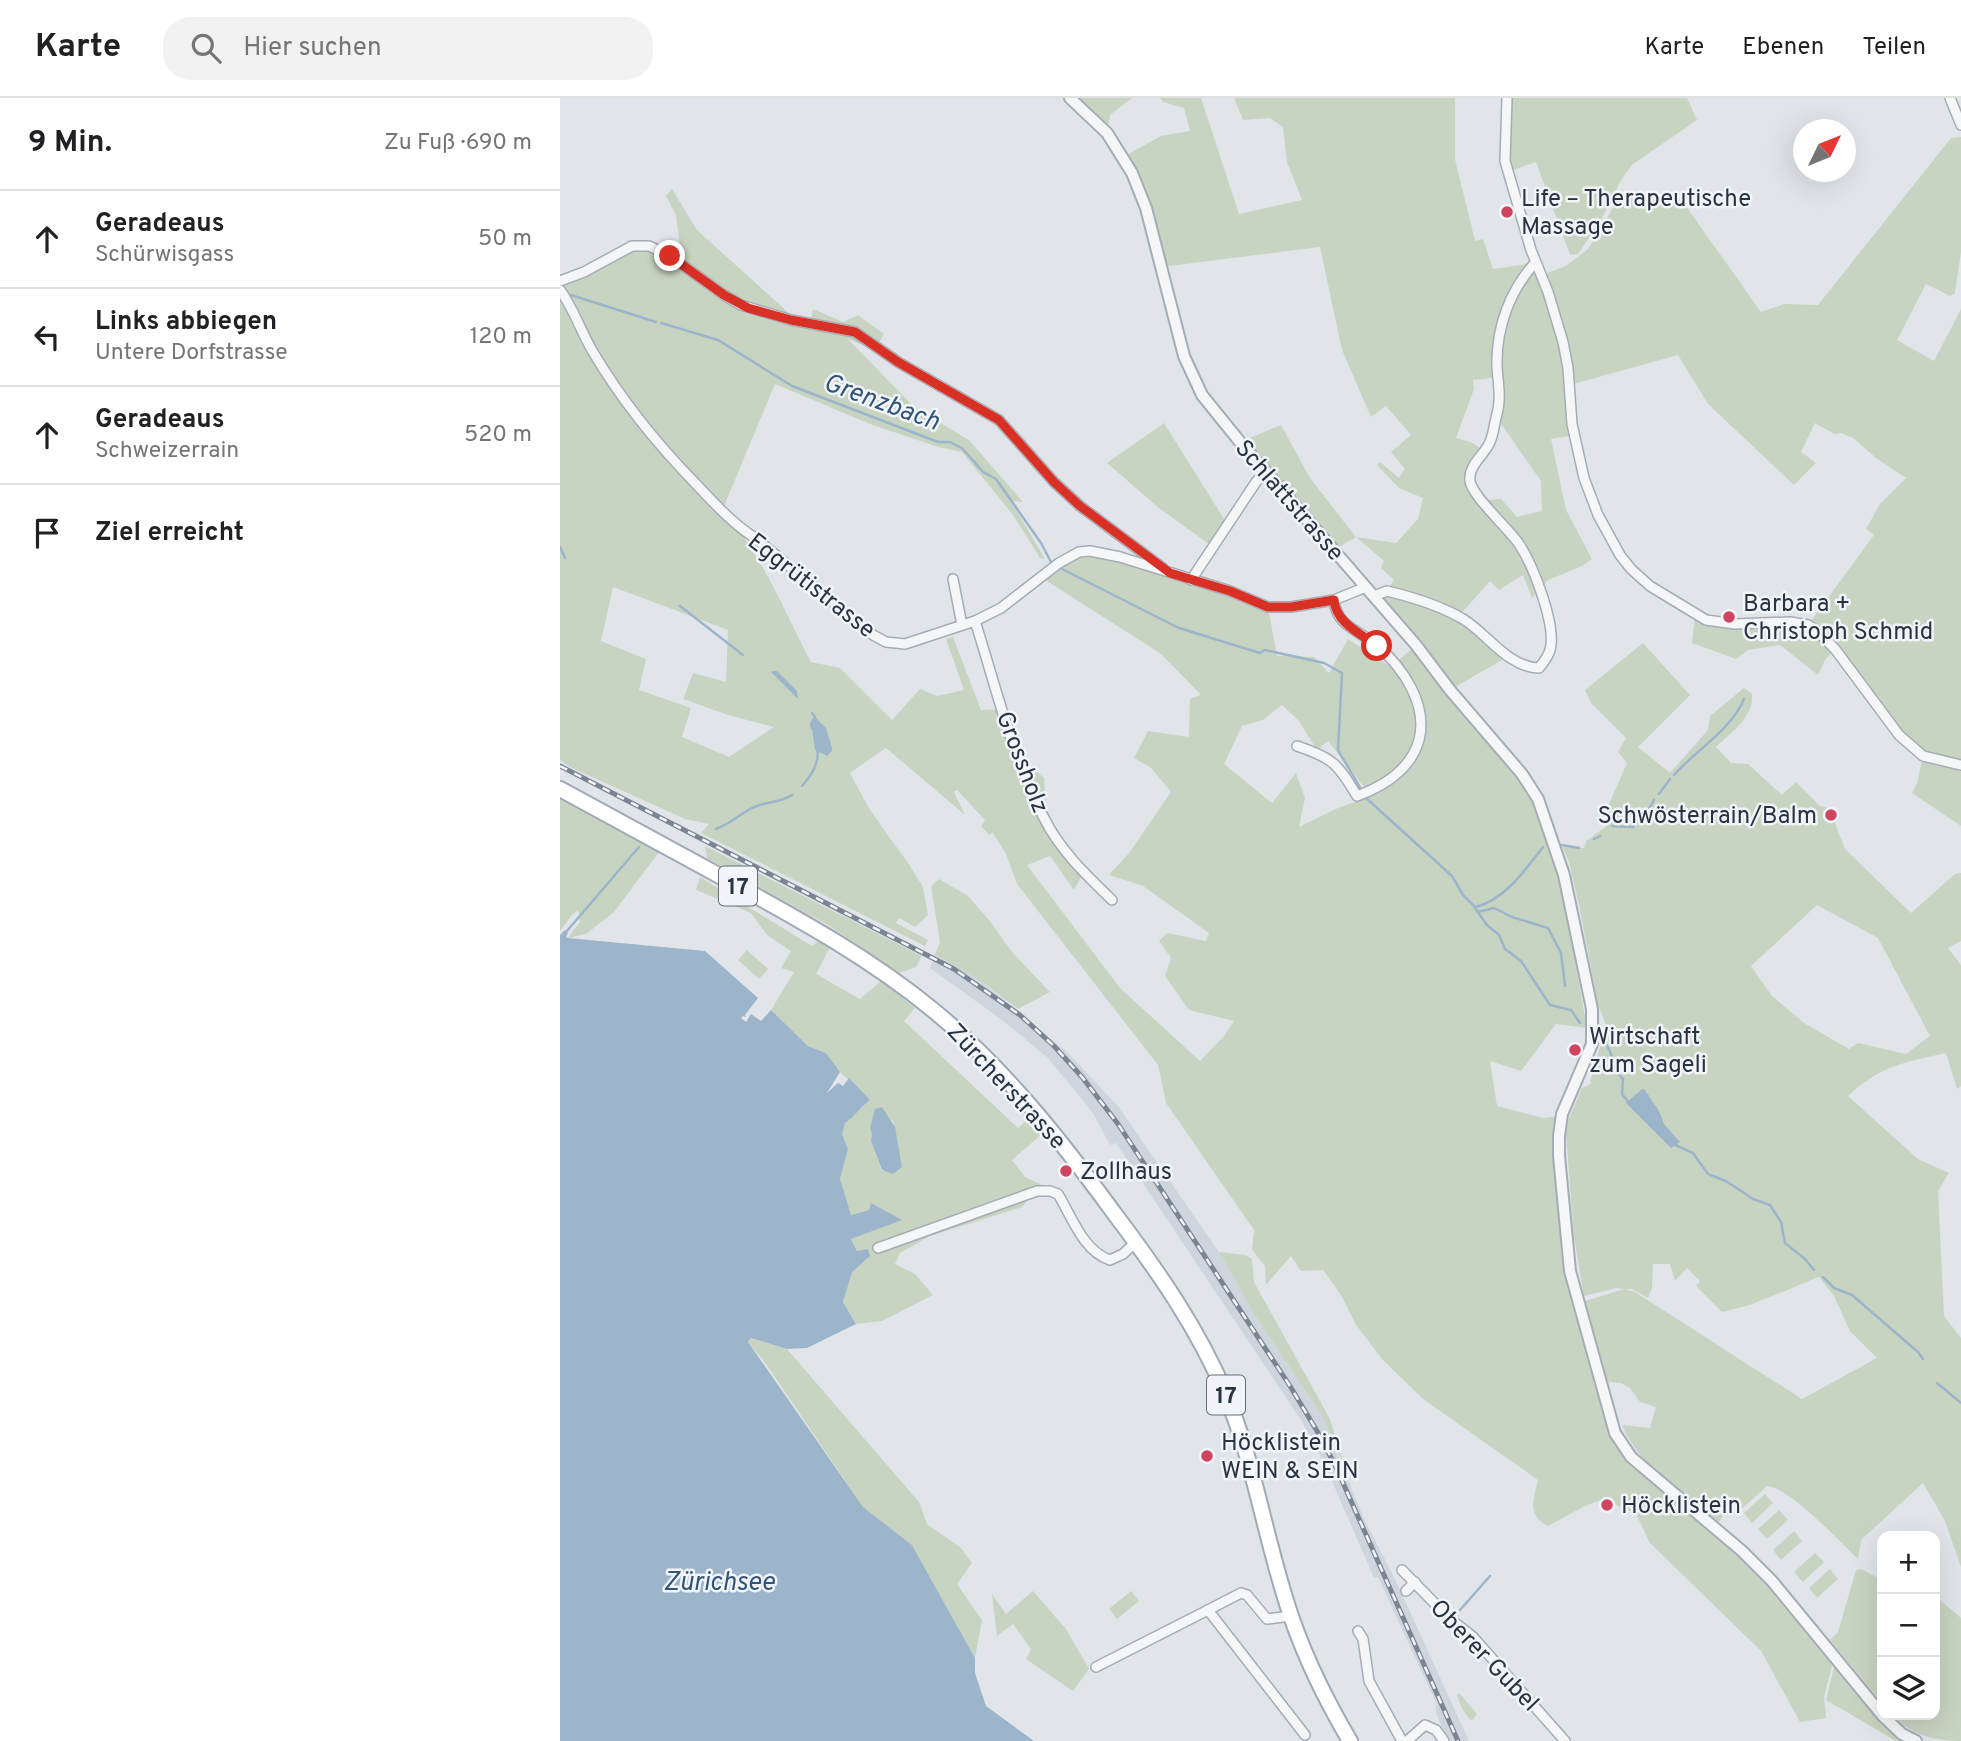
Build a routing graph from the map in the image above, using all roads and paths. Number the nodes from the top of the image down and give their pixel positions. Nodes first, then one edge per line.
1 (1070, 98) edge
2 (1507, 98) edge
3 (1950, 98) edge
4 (1961, 125) edge
5 (1535, 263) junction
6 (560, 281) edge
7 (560, 290) edge
8 (1266, 471) junction
9 (1170, 573) junction
10 (954, 579) dead end
11 (1191, 580) junction
12 (1366, 587) junction
13 (1374, 596) junction
14 (1334, 600) junction
15 (975, 621) junction
16 (962, 625) junction
17 (1297, 746) dead end
18 (1961, 765) edge
19 (560, 789) edge
20 (1112, 900) dead end
21 (1136, 1242) junction
22 (878, 1248) dead end
23 (1402, 1570) dead end
24 (1415, 1582) junction
25 (1406, 1591) dead end
26 (1208, 1609) junction
27 (1291, 1616) junction
28 (1358, 1631) dead end
29 (1096, 1667) dead end
30 (1305, 1735) dead end
31 (1350, 1741) edge
32 (1404, 1741) edge
33 (1444, 1741) edge
34 (1565, 1741) edge
35 (1916, 1741) edge

1 - 8 street, Schlattstrasse
2 - 5 street
3 - 4 street
5 - 13 street
5 - 18 street
6 - 9 street
7 - 16 street, Eggrütistrasse
8 - 11 street
8 - 12 street, Schlattstrasse
9 - 11 street, Eggrütistrasse
9 - 15 street, Eggrütistrasse
10 - 16 street
11 - 14 street, Eggrütistrasse
12 - 13 street, Schlattstrasse
12 - 14 street, Eggrütistrasse
13 - 35 street, Schlattstrasse
14 - 17 street
15 - 16 street, Eggrütistrasse
15 - 20 street, Grossholz
19 - 21 main road, Zürcherstrasse / 17
21 - 22 street
21 - 27 main road, Zürcherstrasse / 17
23 - 24 street, Oberer Gubel
24 - 25 street
24 - 34 street, Oberer Gubel
26 - 27 street
26 - 29 street
26 - 30 street
27 - 31 main road, Zürcherstrasse / 17
28 - 32 street
32 - 33 street

